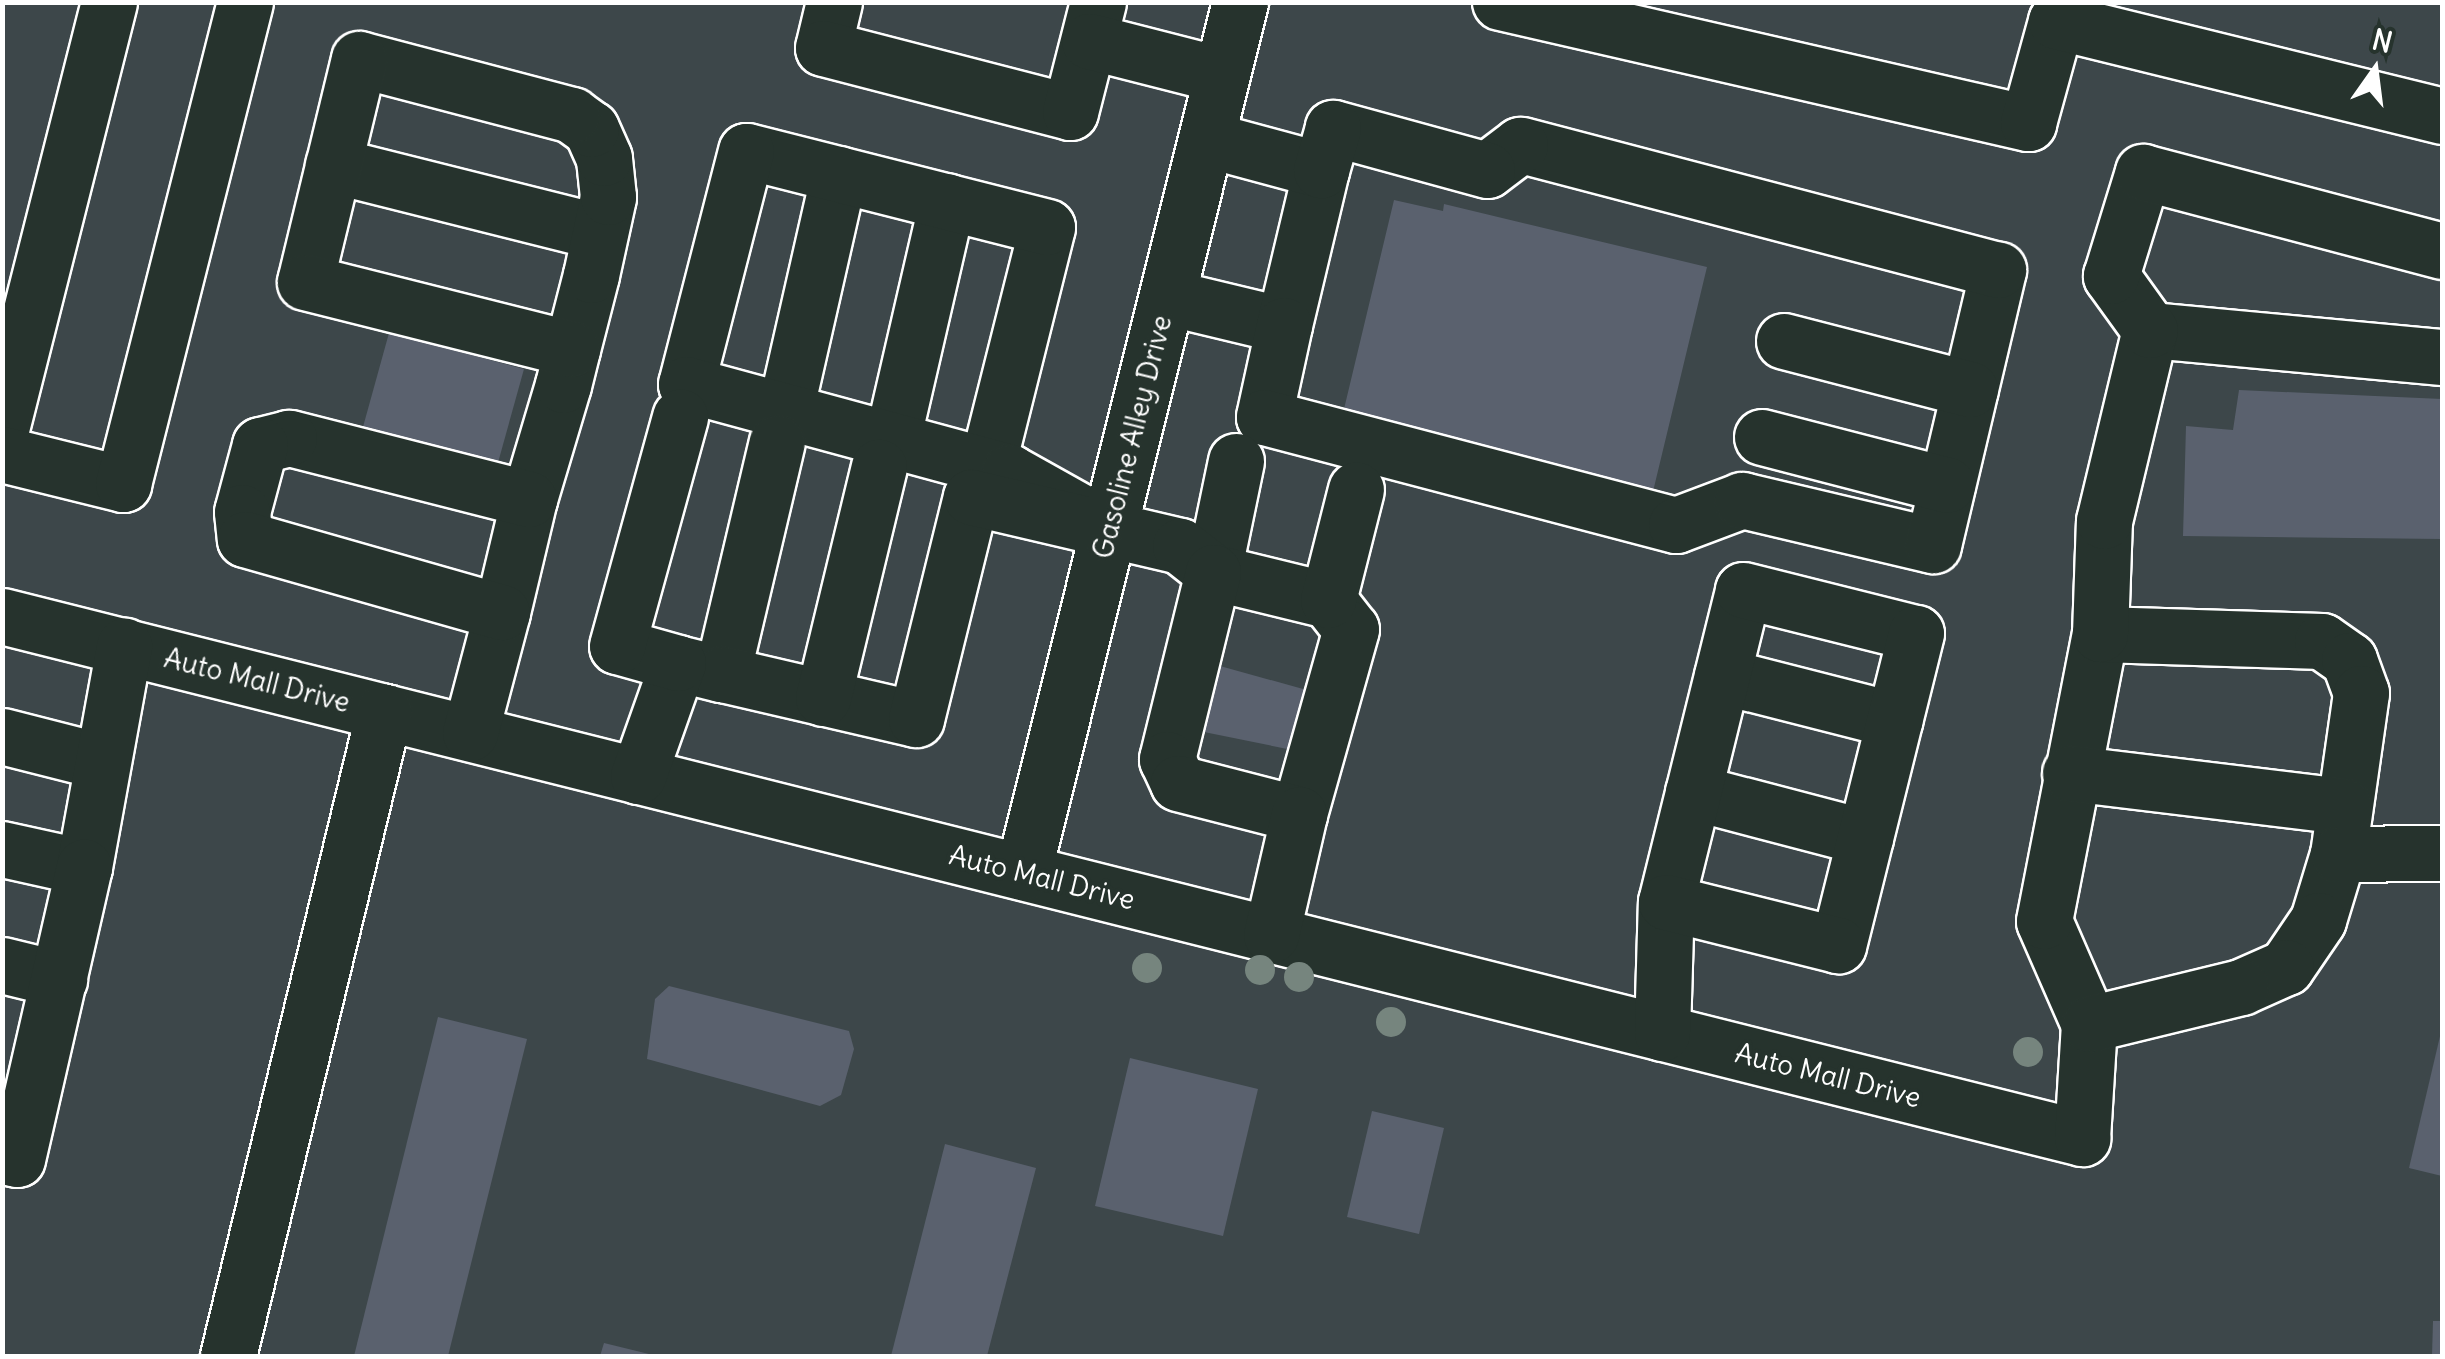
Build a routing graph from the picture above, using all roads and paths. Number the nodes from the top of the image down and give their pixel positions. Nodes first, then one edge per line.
1 (109, 2) edge
2 (245, 2) edge
3 (834, 2) edge
4 (1240, 2) edge
5 (1500, 2) edge
6 (1093, 22) edge
7 (1222, 75) junction
8 (2442, 116) edge
9 (1206, 139) junction
10 (334, 165) junction
11 (1321, 170) junction
12 (840, 174) junction
13 (947, 201) junction
14 (600, 232) junction
15 (2442, 251) edge
16 (1167, 297) junction
17 (1284, 325) junction
18 (2150, 330) junction
19 (1784, 341) dead end
20 (2440, 344) edge
21 (572, 349) junction
22 (1970, 389) junction
23 (680, 417) dead end
24 (2, 425) edge
25 (781, 427) junction
26 (1762, 437) dead end
27 (2, 454) edge
28 (885, 454) junction
29 (1236, 460) dead end
30 (987, 466) junction
31 (1947, 485) junction
32 (1356, 489) dead end
33 (528, 498) junction
34 (1109, 528) junction
35 (1213, 572) junction
36 (1328, 600) junction
37 (502, 612) junction
38 (2, 616) edge
39 (2100, 634) junction
40 (124, 646) junction
41 (700, 668) junction
42 (1722, 676) junction
43 (824, 698) junction
44 (384, 712) junction
45 (1894, 720) junction
46 (470, 733) junction
47 (2, 736) edge
48 (100, 761) junction
49 (2070, 772) junction
50 (638, 776) junction
51 (1693, 792) junction
52 (1299, 814) junction
53 (2341, 830) junction
54 (1865, 837) junction
55 (2, 849) edge
56 (2442, 853) edge
57 (84, 867) junction
58 (1023, 872) junction
59 (1666, 902) junction
60 (1271, 935) junction
61 (2, 965) edge
62 (59, 979) junction
63 (2088, 1024) junction
64 (1662, 1033) junction
65 (18, 1081) edge
66 (2, 1156) edge
67 (228, 1356) edge

1 - 24 street
2 - 27 street
3 - 6 street
4 - 7 street, Gasoline Alley Drive
5 - 8 street
6 - 7 street
7 - 9 street, Gasoline Alley Drive
9 - 11 street
9 - 16 street, Gasoline Alley Drive
10 - 14 street
10 - 14 street
10 - 21 street
11 - 17 street
11 - 22 street
12 - 13 street
12 - 25 street
12 - 25 street
13 - 28 street
13 - 30 street
14 - 21 street
15 - 18 street
16 - 17 street
16 - 34 street, Gasoline Alley Drive
17 - 31 street
18 - 20 street
18 - 39 street
19 - 22 street
21 - 33 street
22 - 31 street
23 - 41 street
25 - 28 street
25 - 41 street
26 - 31 street
28 - 30 street
28 - 43 street
29 - 35 street
30 - 34 street
32 - 36 street
33 - 37 street
33 - 37 street
34 - 35 street
34 - 43 street
34 - 58 street, Gasoline Alley Drive
35 - 36 street
35 - 52 street
36 - 52 street
37 - 46 street
38 - 40 street, Auto Mall Drive
39 - 49 street
39 - 53 street
40 - 44 street, Auto Mall Drive
40 - 48 street
41 - 43 street
41 - 50 street
42 - 45 street
42 - 45 street
42 - 51 street
44 - 46 street, Auto Mall Drive
44 - 67 street
45 - 54 street
46 - 50 street, Auto Mall Drive
47 - 48 street
48 - 57 street
49 - 53 street
49 - 63 street
50 - 58 street, Auto Mall Drive
51 - 54 street
51 - 59 street
52 - 60 street
53 - 56 street
53 - 63 street
54 - 59 street
55 - 57 street
57 - 62 street
58 - 60 street, Auto Mall Drive
59 - 64 street
60 - 64 street, Auto Mall Drive
61 - 62 street
62 - 65 street
63 - 64 street, Auto Mall Drive
65 - 66 street

